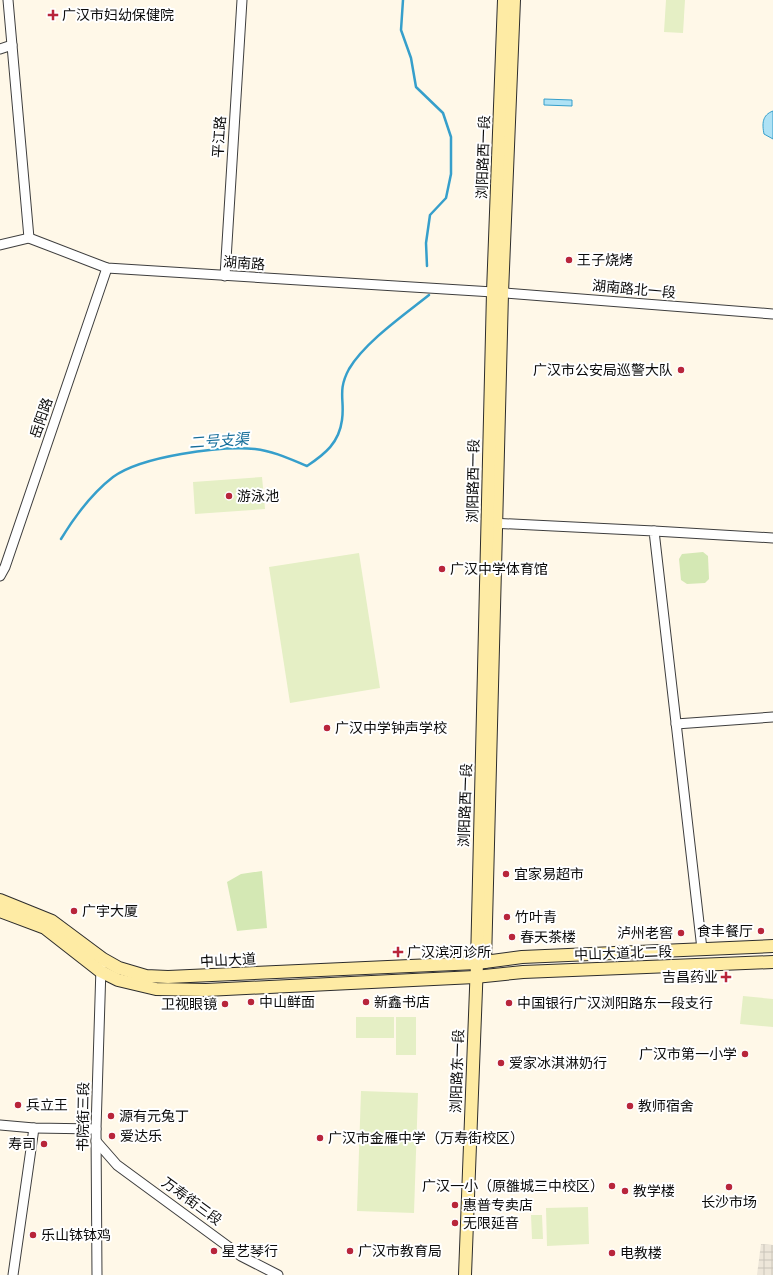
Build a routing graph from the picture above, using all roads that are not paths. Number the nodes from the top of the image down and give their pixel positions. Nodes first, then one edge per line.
1 (8, 0) edge
2 (242, 0) edge
3 (504, 0) edge
4 (514, 0) edge
5 (12, 45) junction
6 (0, 49) edge
7 (29, 238) junction
8 (0, 245) edge
9 (107, 268) junction
10 (225, 276) junction
11 (497, 292) junction
12 (773, 314) edge
13 (492, 523) junction
14 (654, 531) junction
15 (773, 538) edge
16 (0, 576) edge
17 (773, 717) edge
18 (676, 724) junction
19 (0, 900) edge
20 (0, 911) edge
21 (773, 946) edge
22 (702, 949) junction
23 (773, 962) edge
24 (481, 963) junction
25 (102, 965) junction
26 (475, 977) junction
27 (0, 1125) edge
28 (34, 1128) junction
29 (96, 1129) junction
30 (96, 1141) junction
31 (13, 1275) edge
32 (97, 1275) edge
33 (278, 1275) edge
34 (465, 1275) edge

1 - 5 street
2 - 10 street, 平江路
3 - 11 main road, 浏阳路西一段
4 - 11 main road
5 - 6 street
5 - 7 street
7 - 8 street
7 - 9 street, 湖南路
9 - 10 street, 湖南路
9 - 16 street, 岳阳路
10 - 11 street, 湖南路
11 - 12 street, 湖南路北一段
11 - 13 main road, 浏阳路西一段
13 - 14 street
13 - 24 main road, 浏阳路西一段
14 - 15 street
14 - 18 street
17 - 18 street
18 - 22 street
19 - 25 main road, 中山大道
20 - 25 main road, 中山大道
21 - 22 main road, 中山大道北二段
22 - 24 main road, 中山大道北二段
23 - 26 main road, 中山大道北二段
24 - 25 main road, 中山大道
24 - 26 main road, 浏阳路东一段
25 - 26 main road, 中山大道
25 - 29 street, 书院街三段
26 - 34 main road, 浏阳路东一段
27 - 28 street
28 - 29 street
28 - 31 street
29 - 30 street, 书院街三段
30 - 32 street, 书院街三段
30 - 33 street, 万寿街三段

